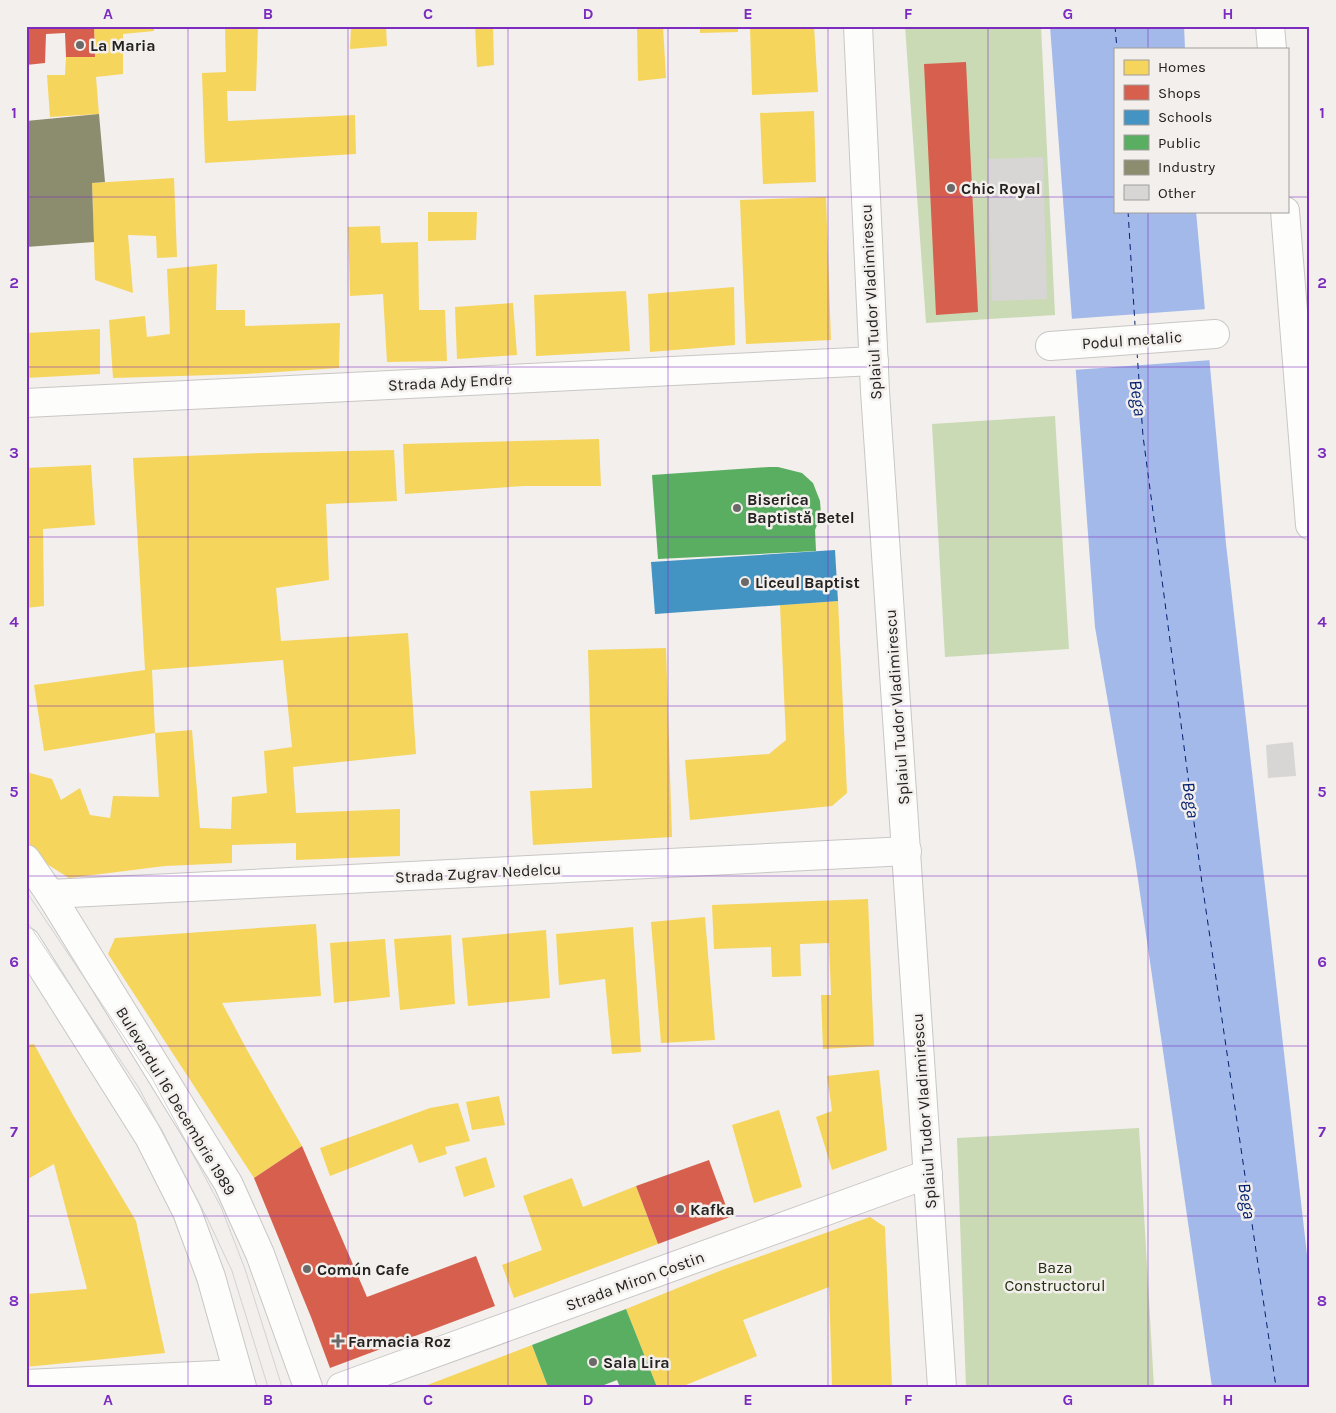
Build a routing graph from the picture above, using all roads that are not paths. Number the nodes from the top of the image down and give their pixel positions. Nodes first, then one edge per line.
1 (858, 26) edge
2 (1270, 26) edge
3 (1272, 48) edge
4 (1285, 212) edge
5 (1302, 326) edge
6 (1215, 334) dead end
7 (1050, 346) dead end
8 (874, 361) junction
9 (26, 403) edge
10 (1310, 525) edge
11 (907, 851) junction
12 (26, 859) edge
13 (50, 894) junction
14 (26, 942) edge
15 (928, 1174) junction
16 (240, 1380) edge
17 (26, 1384) edge
18 (308, 1387) edge
19 (341, 1387) edge
20 (942, 1387) edge

1 - 8 street, Splaiul Tudor Vladimirescu
2 - 3 street
4 - 5 street
5 - 10 street
6 - 7 street, Podul metalic
8 - 9 street, Strada Ady Endre
8 - 11 street, Splaiul Tudor Vladimirescu
11 - 13 street, Strada Zugrav Nedelcu
11 - 15 street, Splaiul Tudor Vladimirescu
12 - 13 street, Bulevardul 16 Decembrie 1989
13 - 18 street, Bulevardul 16 Decembrie 1989
14 - 16 street
15 - 19 street, Strada Miron Costin
15 - 20 street, Splaiul Tudor Vladimirescu
16 - 17 street

